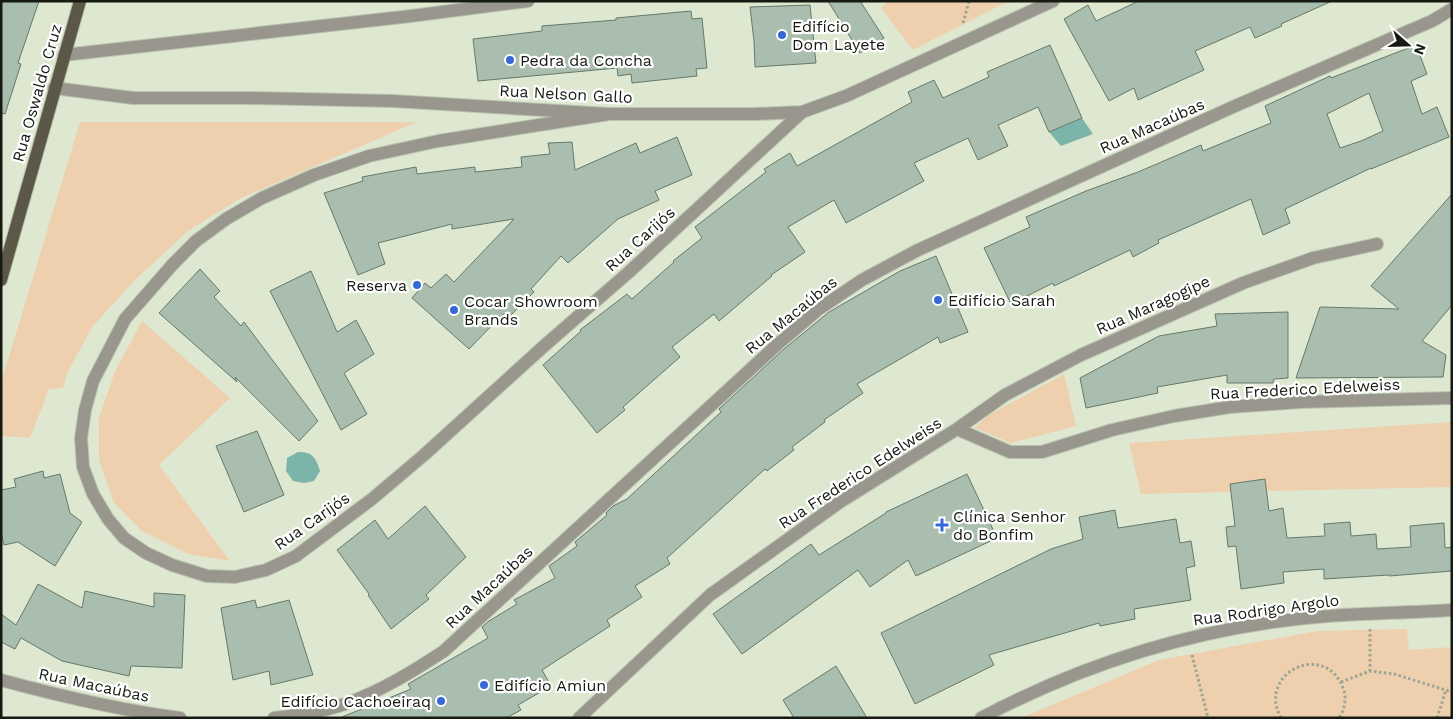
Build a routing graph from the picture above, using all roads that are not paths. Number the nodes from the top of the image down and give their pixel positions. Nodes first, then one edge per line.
1 (80, 1) edge
2 (528, 1) edge
3 (1053, 1) edge
4 (1452, 9) edge
5 (64, 55) junction
6 (54, 88) junction
7 (802, 112) junction
8 (609, 114) junction
9 (1377, 244) dead end
10 (1, 280) edge
11 (1452, 398) edge
12 (957, 429) junction
13 (1452, 610) edge
14 (1, 680) edge
15 (180, 718) edge
16 (274, 718) edge
17 (579, 718) edge
18 (981, 718) edge

1 - 5 main road, Rua Oswaldo Cruz
2 - 5 street
3 - 7 street, Rua Nelson Gallo
4 - 16 street, Rua Macaúbas
5 - 6 main road, Rua Oswaldo Cruz
6 - 8 street, Rua Nelson Gallo
6 - 10 main road, Rua Oswaldo Cruz
7 - 8 street, Rua Nelson Gallo
7 - 8 street, Rua Carijós
9 - 12 street, Rua Maragogipe
11 - 12 street, Rua Frederico Edelweiss
12 - 17 street, Rua Frederico Edelweiss
13 - 18 street, Rua Rodrigo Argolo
14 - 15 street, Rua Macaúbas

